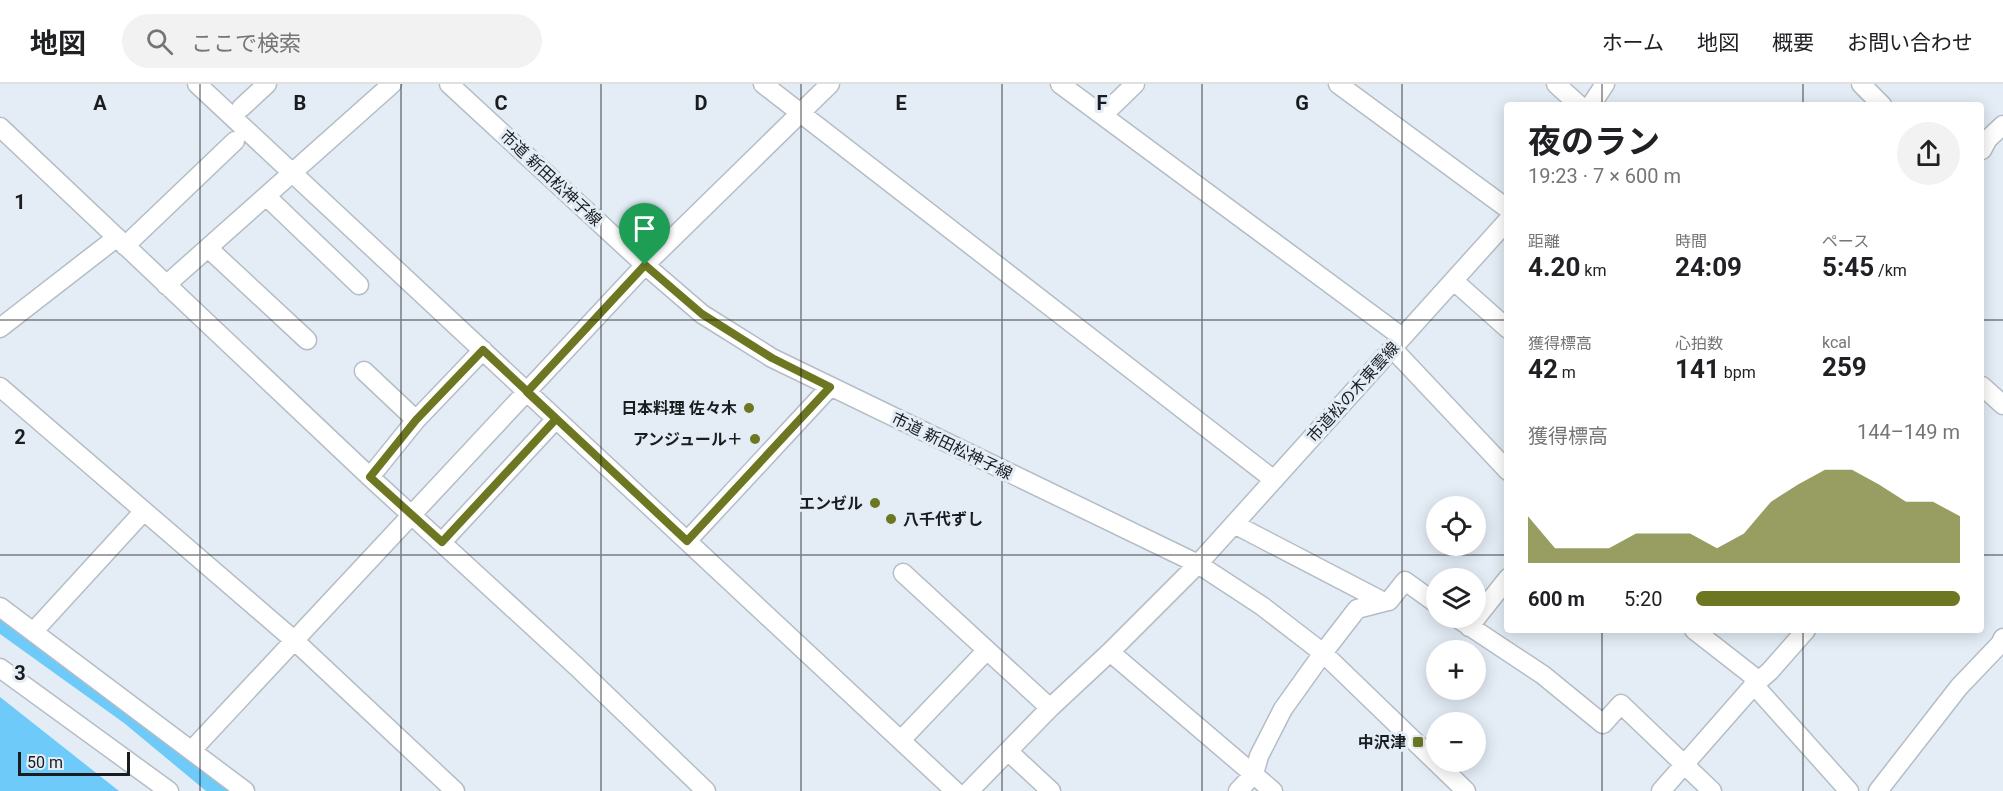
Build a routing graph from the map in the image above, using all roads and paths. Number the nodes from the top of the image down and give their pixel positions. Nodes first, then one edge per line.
1 (197, 84) edge
2 (267, 84) edge
3 (392, 84) edge
4 (449, 84) edge
5 (764, 84) edge
6 (830, 84) edge
7 (1060, 84) edge
8 (1135, 84) edge
9 (1338, 84) edge
10 (1556, 84) edge
11 (1605, 84) edge
12 (1867, 86) edge
13 (1576, 102) edge
14 (1593, 102) edge
15 (1880, 102) edge
16 (241, 108) dead end
17 (801, 113) junction
18 (1103, 115) junction
19 (2003, 125) edge
20 (0, 127) edge
21 (235, 141) dead end
22 (1984, 146) edge
23 (292, 173) junction
24 (266, 196) junction
25 (1504, 206) edge
26 (1504, 225) edge
27 (121, 242) junction
28 (208, 248) junction
29 (645, 265) junction
30 (1454, 281) junction
31 (166, 285) junction
32 (359, 285) dead end
33 (1504, 325) edge
34 (0, 328) edge
35 (307, 340) dead end
36 (1397, 343) junction
37 (483, 350) junction
38 (364, 371) dead end
39 (0, 387) edge
40 (830, 387) junction
41 (1984, 388) edge
42 (527, 392) junction
43 (2003, 405) edge
44 (556, 419) junction
45 (416, 420) junction
46 (1504, 461) edge
47 (370, 477) junction
48 (1274, 480) junction
49 (144, 511) junction
50 (412, 515) junction
51 (1234, 524) junction
52 (687, 541) junction
53 (442, 542) junction
54 (1198, 564) junction
55 (903, 573) dead end
56 (1504, 582) edge
57 (1426, 596) edge
58 (1486, 600) edge
59 (1384, 602) junction
60 (0, 607) edge
61 (1471, 628) edge
62 (34, 631) junction
63 (1698, 633) edge
64 (1803, 633) edge
65 (2003, 638) edge
66 (295, 641) junction
67 (987, 650) junction
68 (1110, 652) junction
69 (1323, 653) junction
70 (0, 668) edge
71 (1754, 685) junction
72 (1050, 708) junction
73 (901, 740) junction
74 (192, 750) junction
75 (1009, 752) junction
76 (1684, 764) junction
77 (1254, 774) junction
78 (1043, 788) edge
79 (169, 791) edge
80 (245, 791) edge
81 (455, 791) edge
82 (706, 791) edge
83 (955, 791) edge
84 (969, 791) edge
85 (1238, 791) edge
86 (1273, 791) edge
87 (1466, 791) edge
88 (1661, 791) edge
89 (1712, 791) edge
90 (1849, 791) edge
91 (1878, 791) edge

1 - 23 street
2 - 16 street
3 - 23 street
4 - 29 street, 市道 新田松神子線
5 - 17 street
6 - 17 street
7 - 18 street
8 - 18 street
9 - 25 street
10 - 13 street
11 - 14 street
12 - 15 street
17 - 29 street
17 - 48 street
18 - 36 street
19 - 22 street
20 - 27 street
21 - 27 street
23 - 24 street
23 - 37 street
24 - 28 street
24 - 32 street
26 - 30 street, 市道松の木東雲線
27 - 31 street
27 - 34 street
28 - 31 street
28 - 35 street
29 - 40 street, 市道 新田松神子線
29 - 42 street
30 - 33 street
30 - 36 street, 市道松の木東雲線
31 - 47 street
36 - 46 street
36 - 48 street, 市道松の木東雲線
37 - 42 street
37 - 45 street
38 - 45 street
39 - 49 street
40 - 52 street
40 - 54 street, 市道 新田松神子線
41 - 43 street
42 - 44 street
42 - 50 street
44 - 52 street
44 - 53 street
45 - 47 street
47 - 50 street
48 - 51 street, 市道松の木東雲線
49 - 62 street
49 - 66 street
50 - 53 street
50 - 66 street
51 - 54 street, 市道松の木東雲線
51 - 59 street
52 - 73 street
53 - 82 street
54 - 68 street, 市道松の木東雲線
54 - 69 street, 市道 新田松神子線
55 - 67 street
56 - 58 street
57 - 59 street
59 - 69 street
60 - 62 street
61 - 76 street
62 - 74 street
63 - 71 street
64 - 71 street
65 - 91 street
66 - 74 street
66 - 81 street
67 - 72 street
67 - 73 street
68 - 72 street, 市道松の木東雲線
68 - 77 street
69 - 77 street
69 - 87 street, 市道 新田松神子線
70 - 79 street
71 - 76 street
71 - 90 street
72 - 75 street, 市道松の木東雲線
73 - 83 street
74 - 80 street
75 - 78 street
75 - 84 street, 市道松の木東雲線
76 - 88 street
76 - 89 street
77 - 85 street
77 - 86 street

